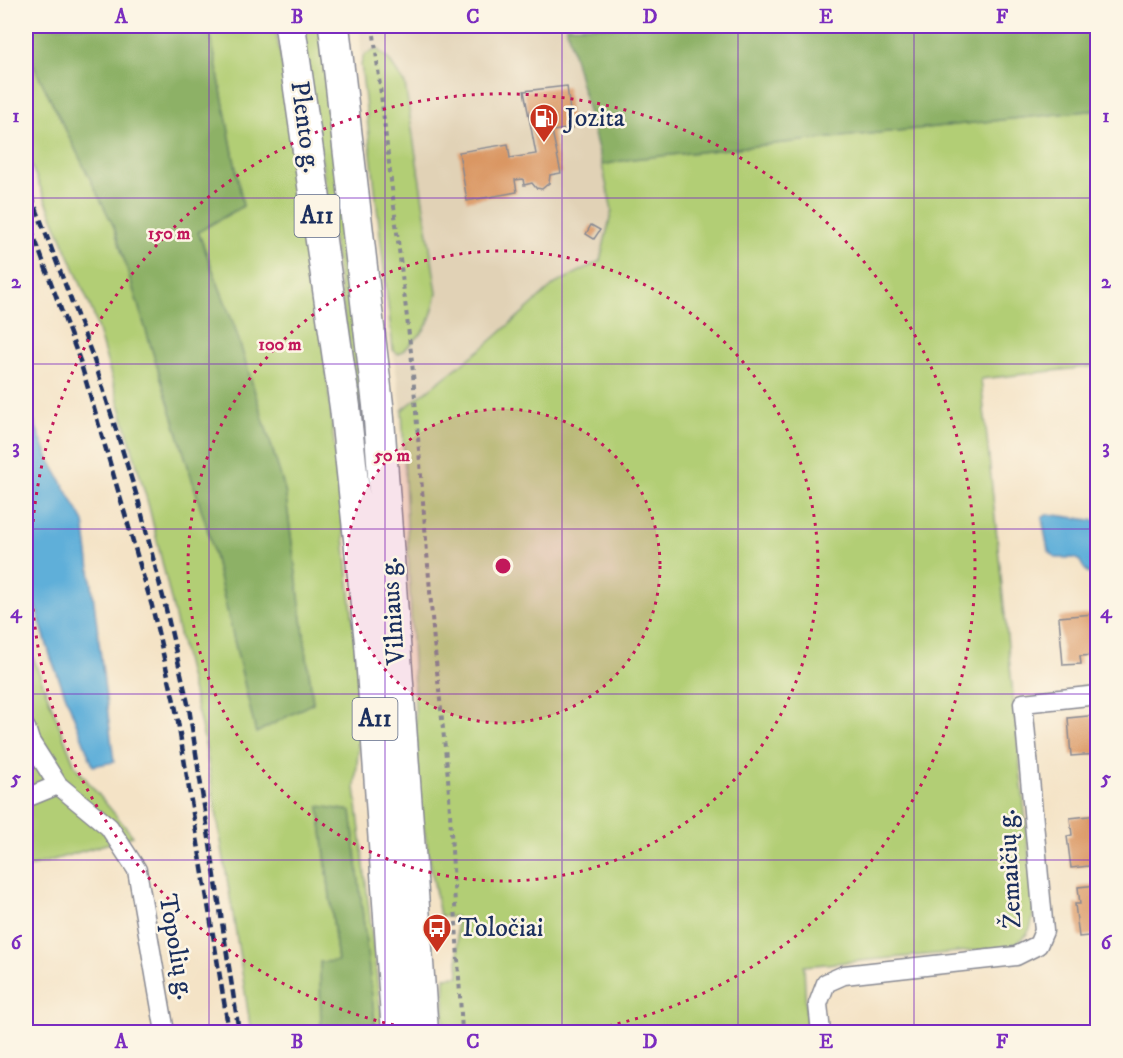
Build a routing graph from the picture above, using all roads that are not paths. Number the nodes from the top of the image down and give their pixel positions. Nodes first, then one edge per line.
1 (290, 26) edge
2 (334, 26) edge
3 (378, 405) joint
4 (345, 407) joint
5 (1098, 695) edge
6 (26, 728) edge
7 (58, 785) junction
8 (26, 798) edge
9 (165, 1032) edge
10 (397, 1032) edge
11 (423, 1032) edge
12 (821, 1032) edge

1 - 4 highway, Plento g. / A11
2 - 3 highway, Plento g. / A11
3 - 11 highway, Vilniaus g. / A11
4 - 10 highway, Vilniaus g. / A11
5 - 12 street, Žemaičių g.
6 - 7 street
7 - 8 street
7 - 9 street, Topolių g.

